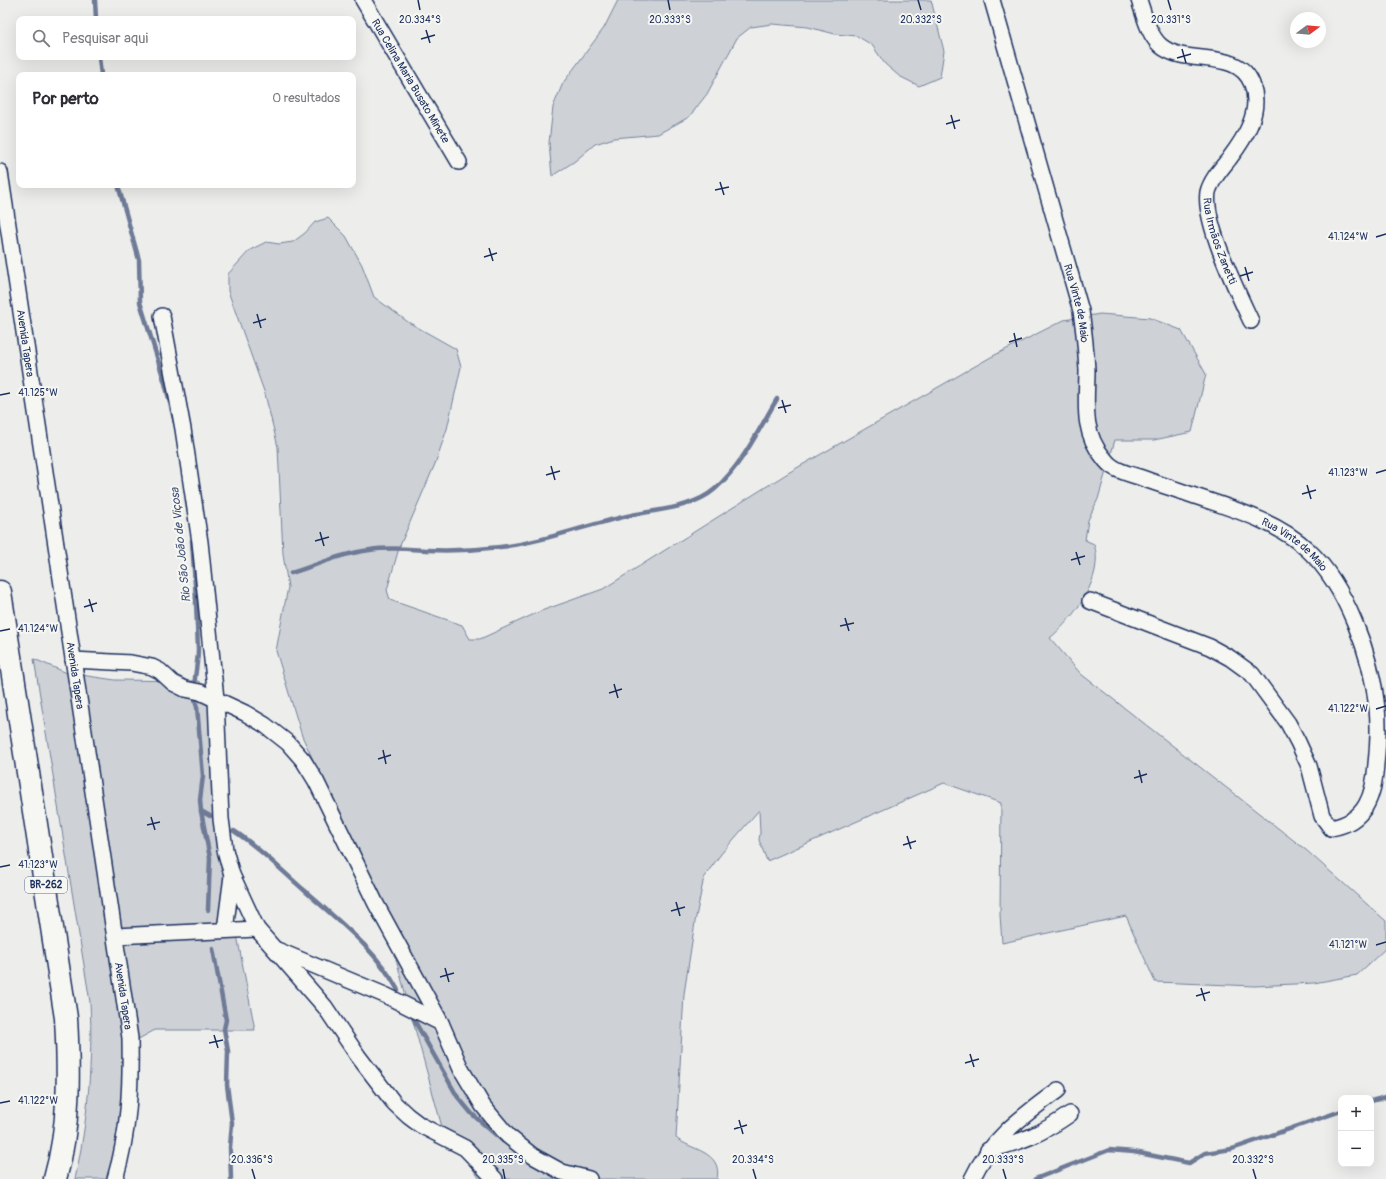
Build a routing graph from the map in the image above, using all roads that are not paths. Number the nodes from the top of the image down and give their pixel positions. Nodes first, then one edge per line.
1 (363, 0) edge
2 (992, 0) edge
3 (1139, 0) edge
4 (459, 162) dead end
5 (0, 172) edge
6 (162, 316) dead end
7 (1251, 321) dead end
8 (0, 592) edge
9 (1090, 602) dead end
10 (73, 660) junction
11 (216, 700) junction
12 (232, 875) junction
13 (257, 929) junction
14 (225, 930) junction
15 (114, 936) junction
16 (274, 949) junction
17 (441, 1023) junction
18 (1058, 1090) dead end
19 (1070, 1114) dead end
20 (988, 1150) junction
21 (55, 1179) edge
22 (114, 1179) edge
23 (495, 1179) edge
24 (589, 1179) edge
25 (972, 1179) edge

1 - 4 street, Rua Celina Maria Busato Minete
2 - 9 street, Rua Vinte de Maio
3 - 7 street, Rua Irmãos Zanetti
5 - 10 street, Avenida Tapera
6 - 11 street
8 - 21 highway, BR-262
10 - 11 street
10 - 15 street, Avenida Tapera
11 - 12 street
11 - 17 street
12 - 13 street
12 - 14 street
13 - 14 street
13 - 16 street
14 - 15 street
15 - 22 street, Avenida Tapera
16 - 17 street
16 - 23 street
17 - 24 street
18 - 20 street
19 - 20 street
20 - 25 street

